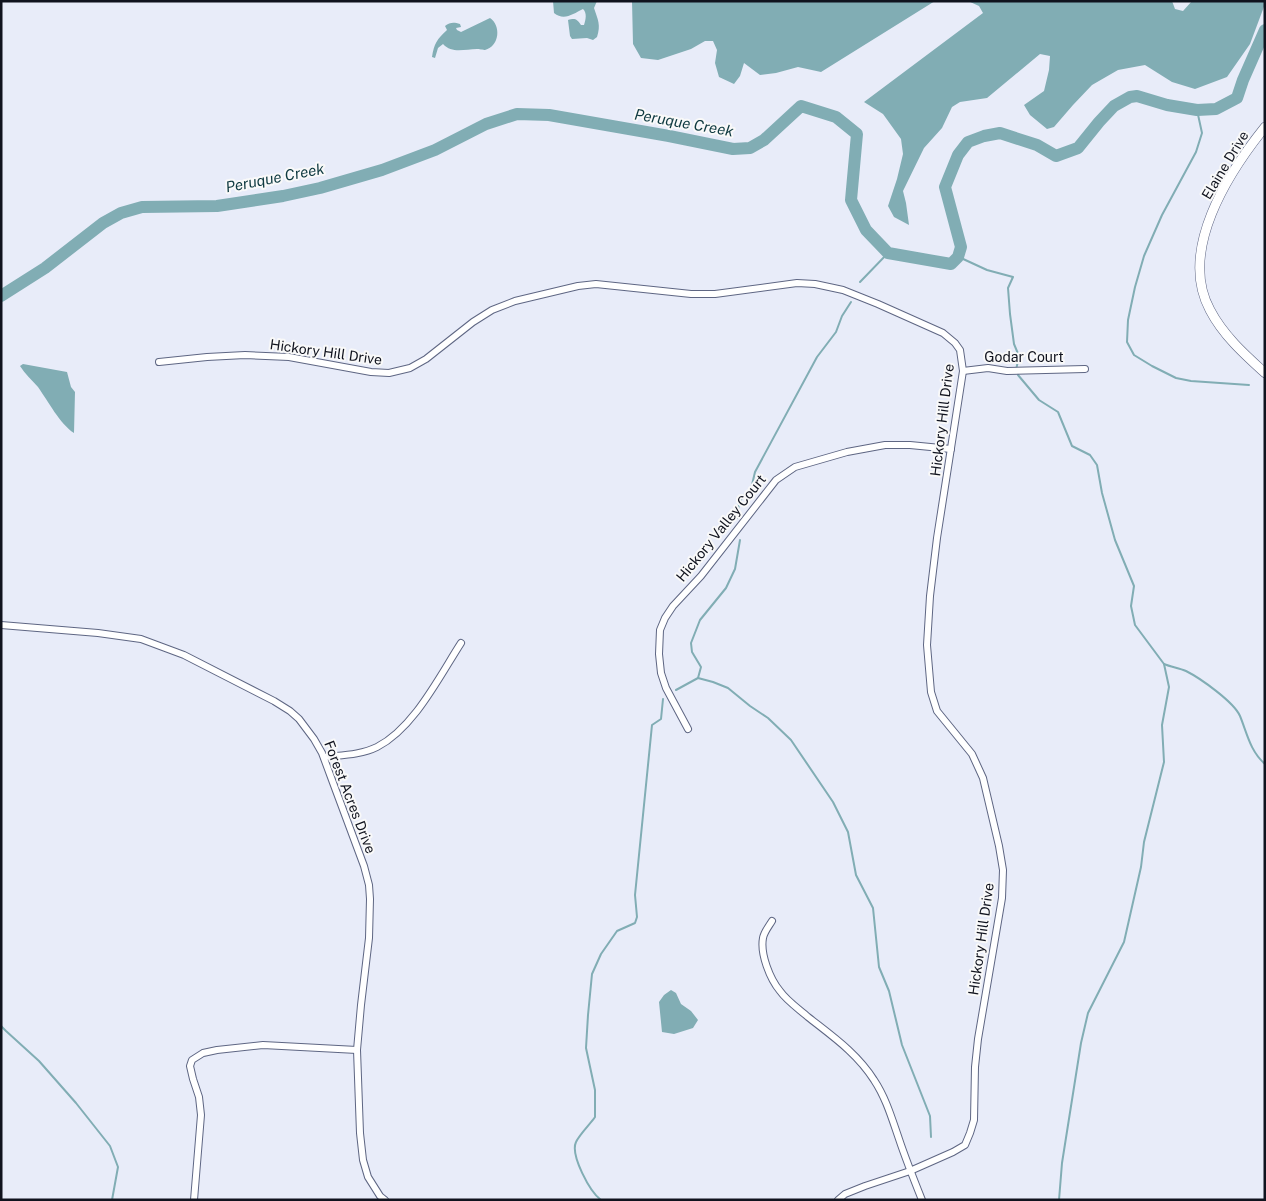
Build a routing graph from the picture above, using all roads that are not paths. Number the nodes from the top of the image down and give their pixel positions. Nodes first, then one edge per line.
1 (1265, 127) edge
2 (159, 362) dead end
3 (1084, 369) dead end
4 (963, 371) junction
5 (1265, 373) edge
6 (952, 449) junction
7 (1, 625) edge
8 (461, 643) dead end
9 (688, 729) dead end
10 (324, 757) junction
11 (772, 921) dead end
12 (357, 1050) junction
13 (910, 1171) junction
14 (194, 1200) edge
15 (385, 1200) edge
16 (838, 1200) edge
17 (922, 1200) edge

1 - 5 street, Elaine Drive
2 - 4 street, Hickory Hill Drive
3 - 4 street, Godar Court
4 - 6 street, Hickory Hill Drive
6 - 9 street, Hickory Valley Court
6 - 13 street, Hickory Hill Drive
7 - 10 street, Forest Acres Drive
8 - 10 street
10 - 12 street, Forest Acres Drive
11 - 13 street
12 - 14 street
12 - 15 street, Forest Acres Drive
13 - 16 street, Hickory Hill Drive
13 - 17 street

